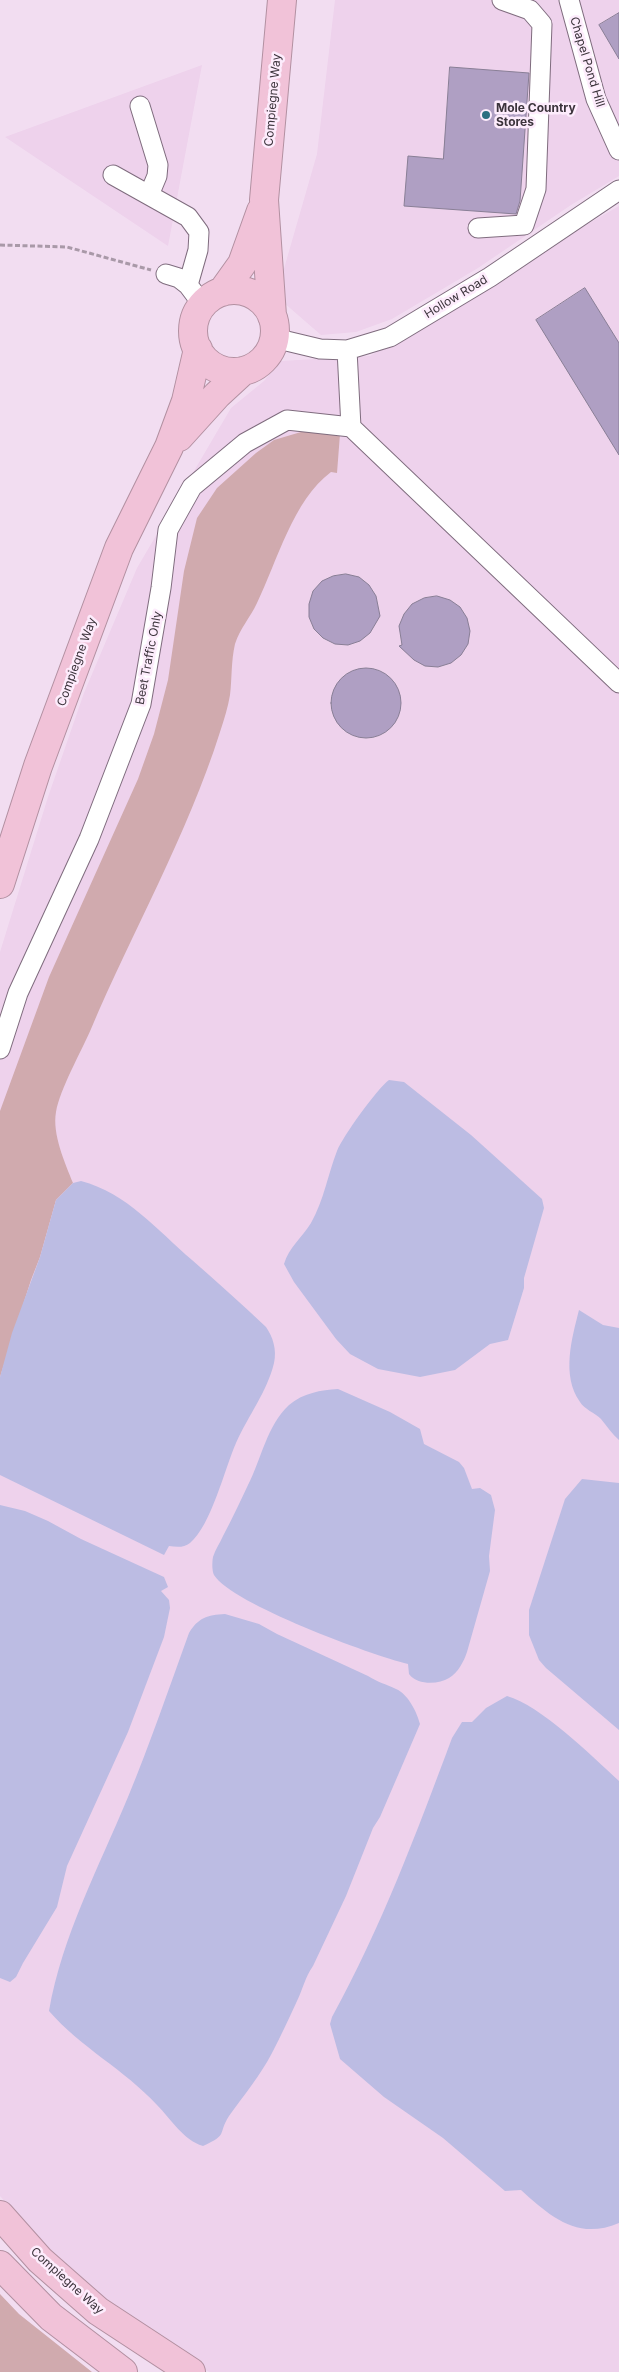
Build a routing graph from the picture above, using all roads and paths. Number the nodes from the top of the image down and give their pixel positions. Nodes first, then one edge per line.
1 (282, 0) edge
2 (502, 0) edge
3 (569, 0) edge
4 (140, 106) dead end
5 (619, 150) edge
6 (113, 175) dead end
7 (619, 190) edge
8 (149, 196) junction
9 (264, 200) junction
10 (478, 228) dead end
11 (0, 245) edge
12 (166, 274) joint
13 (205, 294) junction
14 (273, 327) junction
15 (198, 350) junction
16 (347, 350) junction
17 (243, 371) junction
18 (351, 427) junction
19 (169, 447) junction
20 (615, 672) edge
21 (0, 884) edge
22 (0, 1049) edge
23 (0, 2215) edge
24 (0, 2265) edge
25 (123, 2372) edge
26 (191, 2372) edge

1 - 9 highway, Compiegne Way
2 - 10 street
3 - 5 street, Chapel Pond Hill
4 - 8 street
6 - 8 street
7 - 16 street, Hollow Road
8 - 13 street
9 - 13 highway, Compiegne Way
9 - 14 highway, Compiegne Way
11 - 12 path
12 - 13 street
13 - 14 highway
13 - 15 highway
14 - 16 street, Hollow Road
14 - 17 highway
15 - 17 highway
15 - 19 highway, Compiegne Way
16 - 18 street
17 - 19 highway, Compiegne Way
18 - 20 street
18 - 22 street, Beet Traffic Only
19 - 21 highway, Compiegne Way
23 - 26 highway, Compiegne Way
24 - 25 highway

